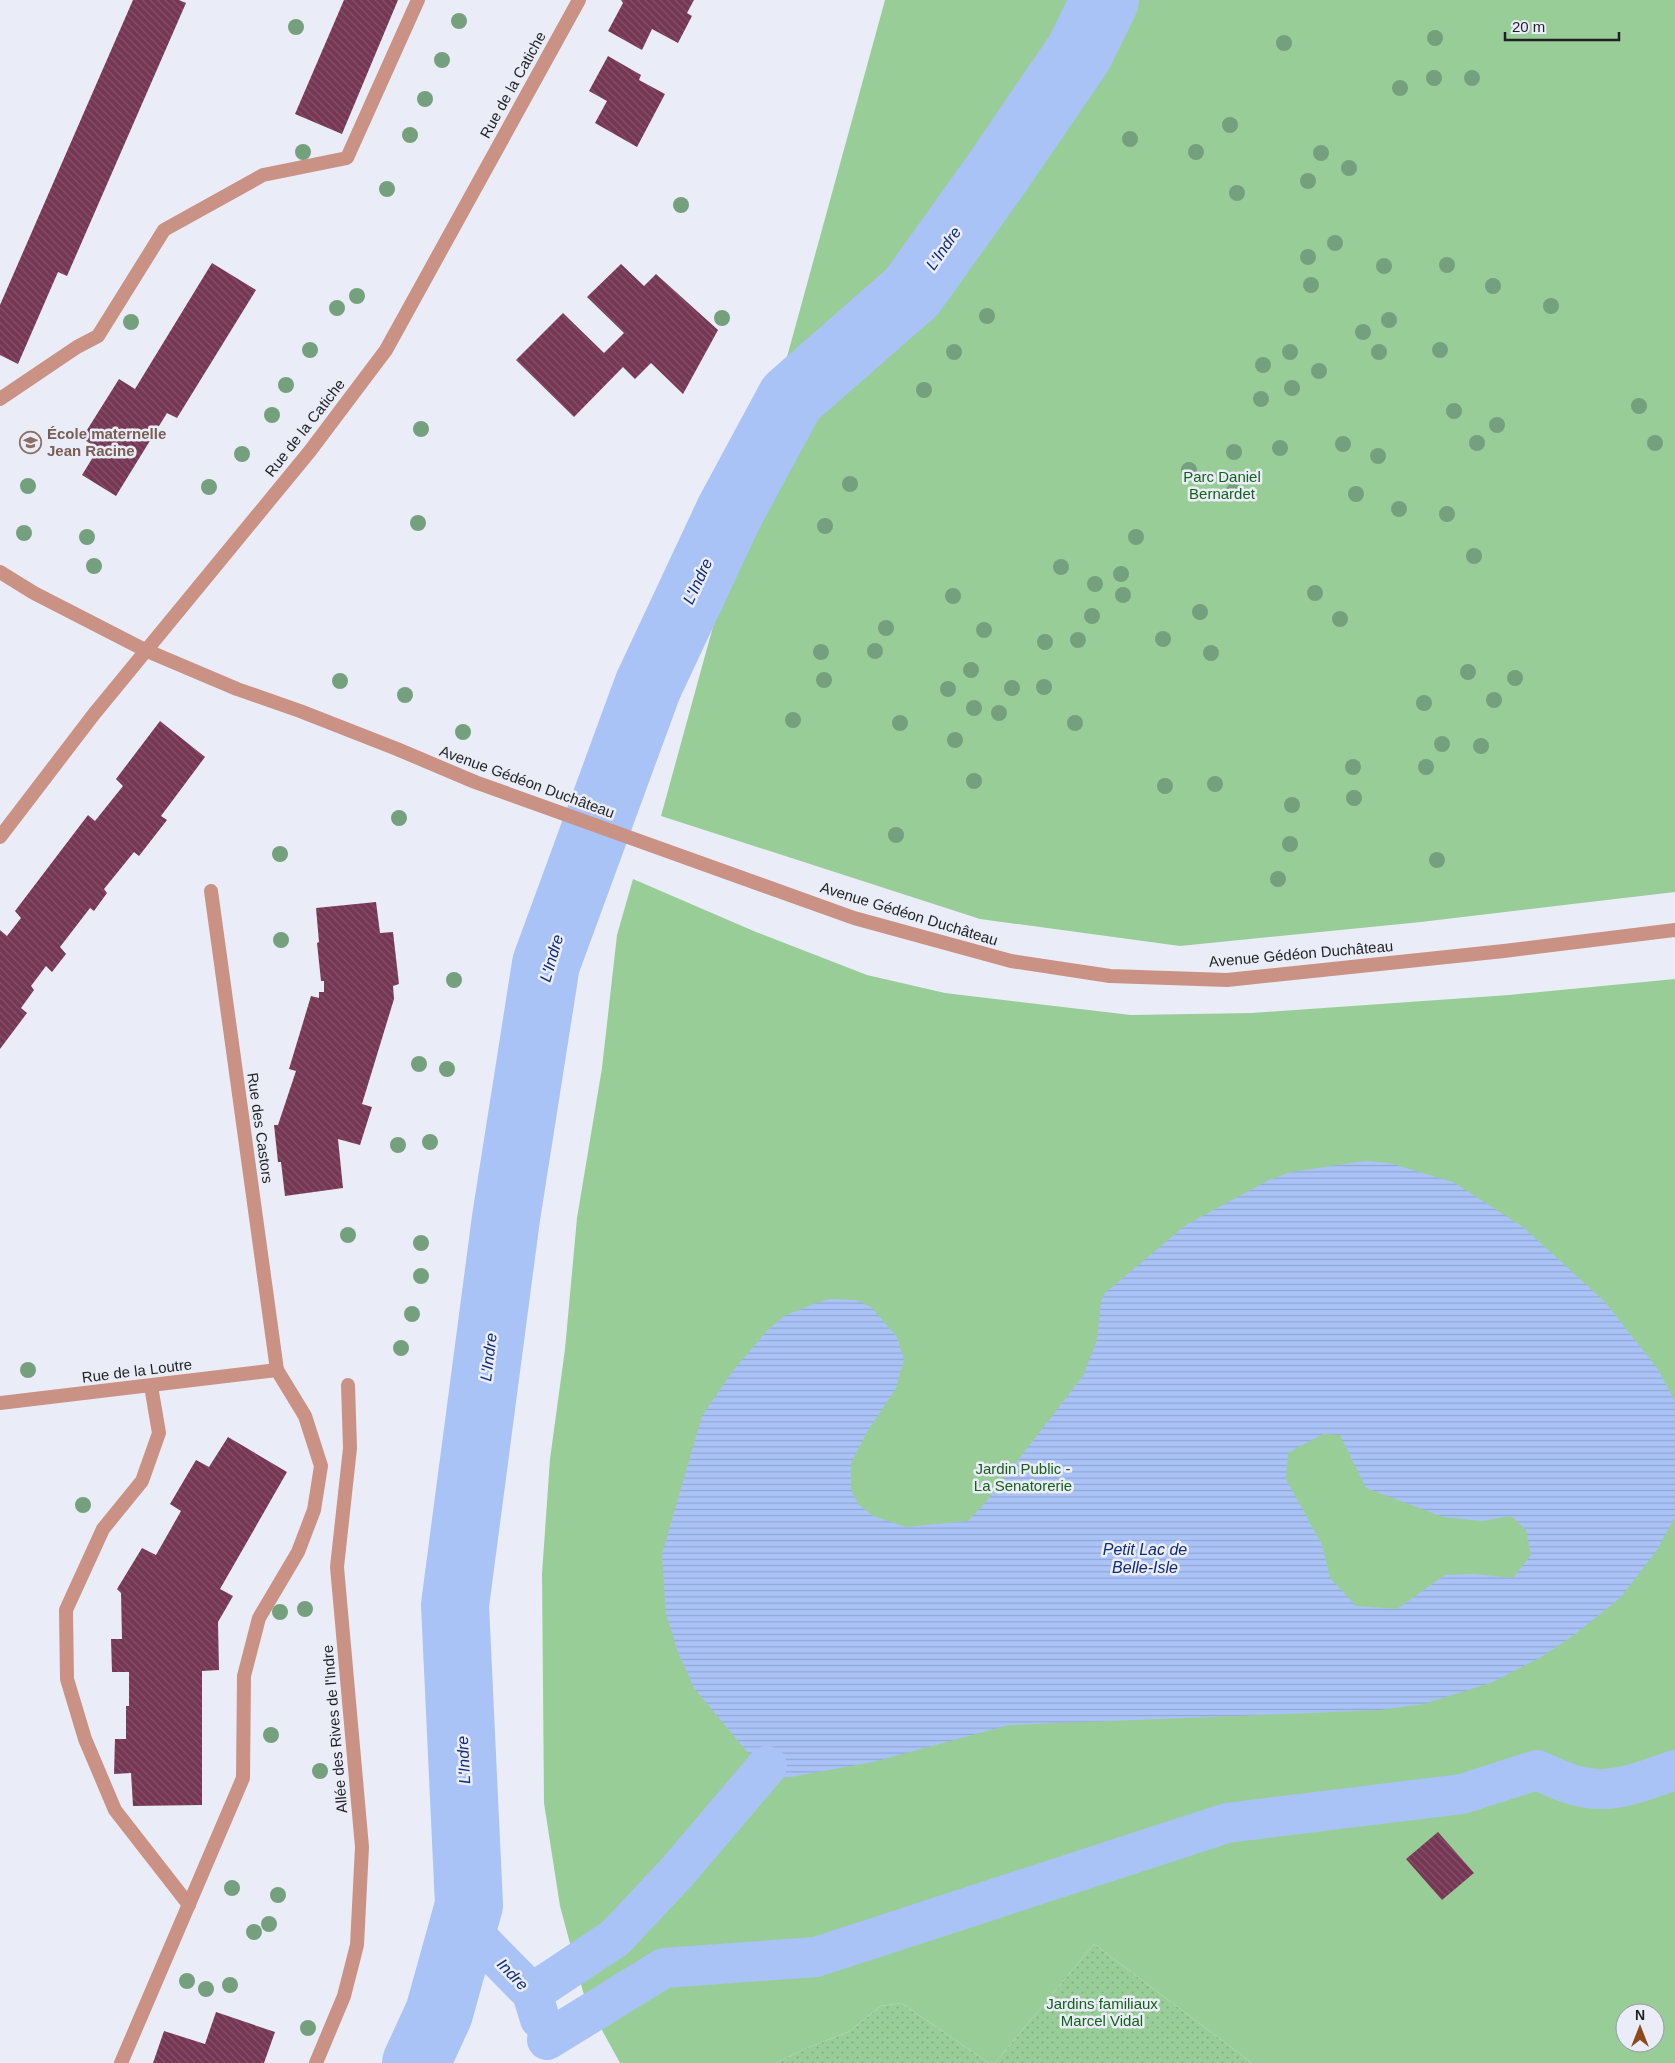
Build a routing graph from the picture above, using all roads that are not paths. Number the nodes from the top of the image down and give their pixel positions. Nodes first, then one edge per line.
1 (418, 0) edge
2 (579, 0) edge
3 (0, 399) edge
4 (0, 572) edge
5 (145, 650) junction
6 (0, 837) edge
7 (211, 891) dead end
8 (1675, 930) edge
9 (277, 1370) junction
10 (348, 1385) dead end
11 (151, 1386) junction
12 (0, 1403) edge
13 (189, 1905) junction
14 (121, 2063) edge
15 (316, 2063) edge

1 - 3 street
2 - 5 street, Rue de la Catiche
4 - 5 street, Avenue Gédéon Duchâteau
5 - 6 street, Rue de la Catiche
5 - 8 street, Avenue Gédéon Duchâteau
7 - 9 street, Rue des Castors
9 - 11 street, Rue de la Loutre
9 - 13 street
10 - 15 street, Allée des Rives de l'Indre
11 - 12 street, Rue de la Loutre
11 - 13 street
13 - 14 street

